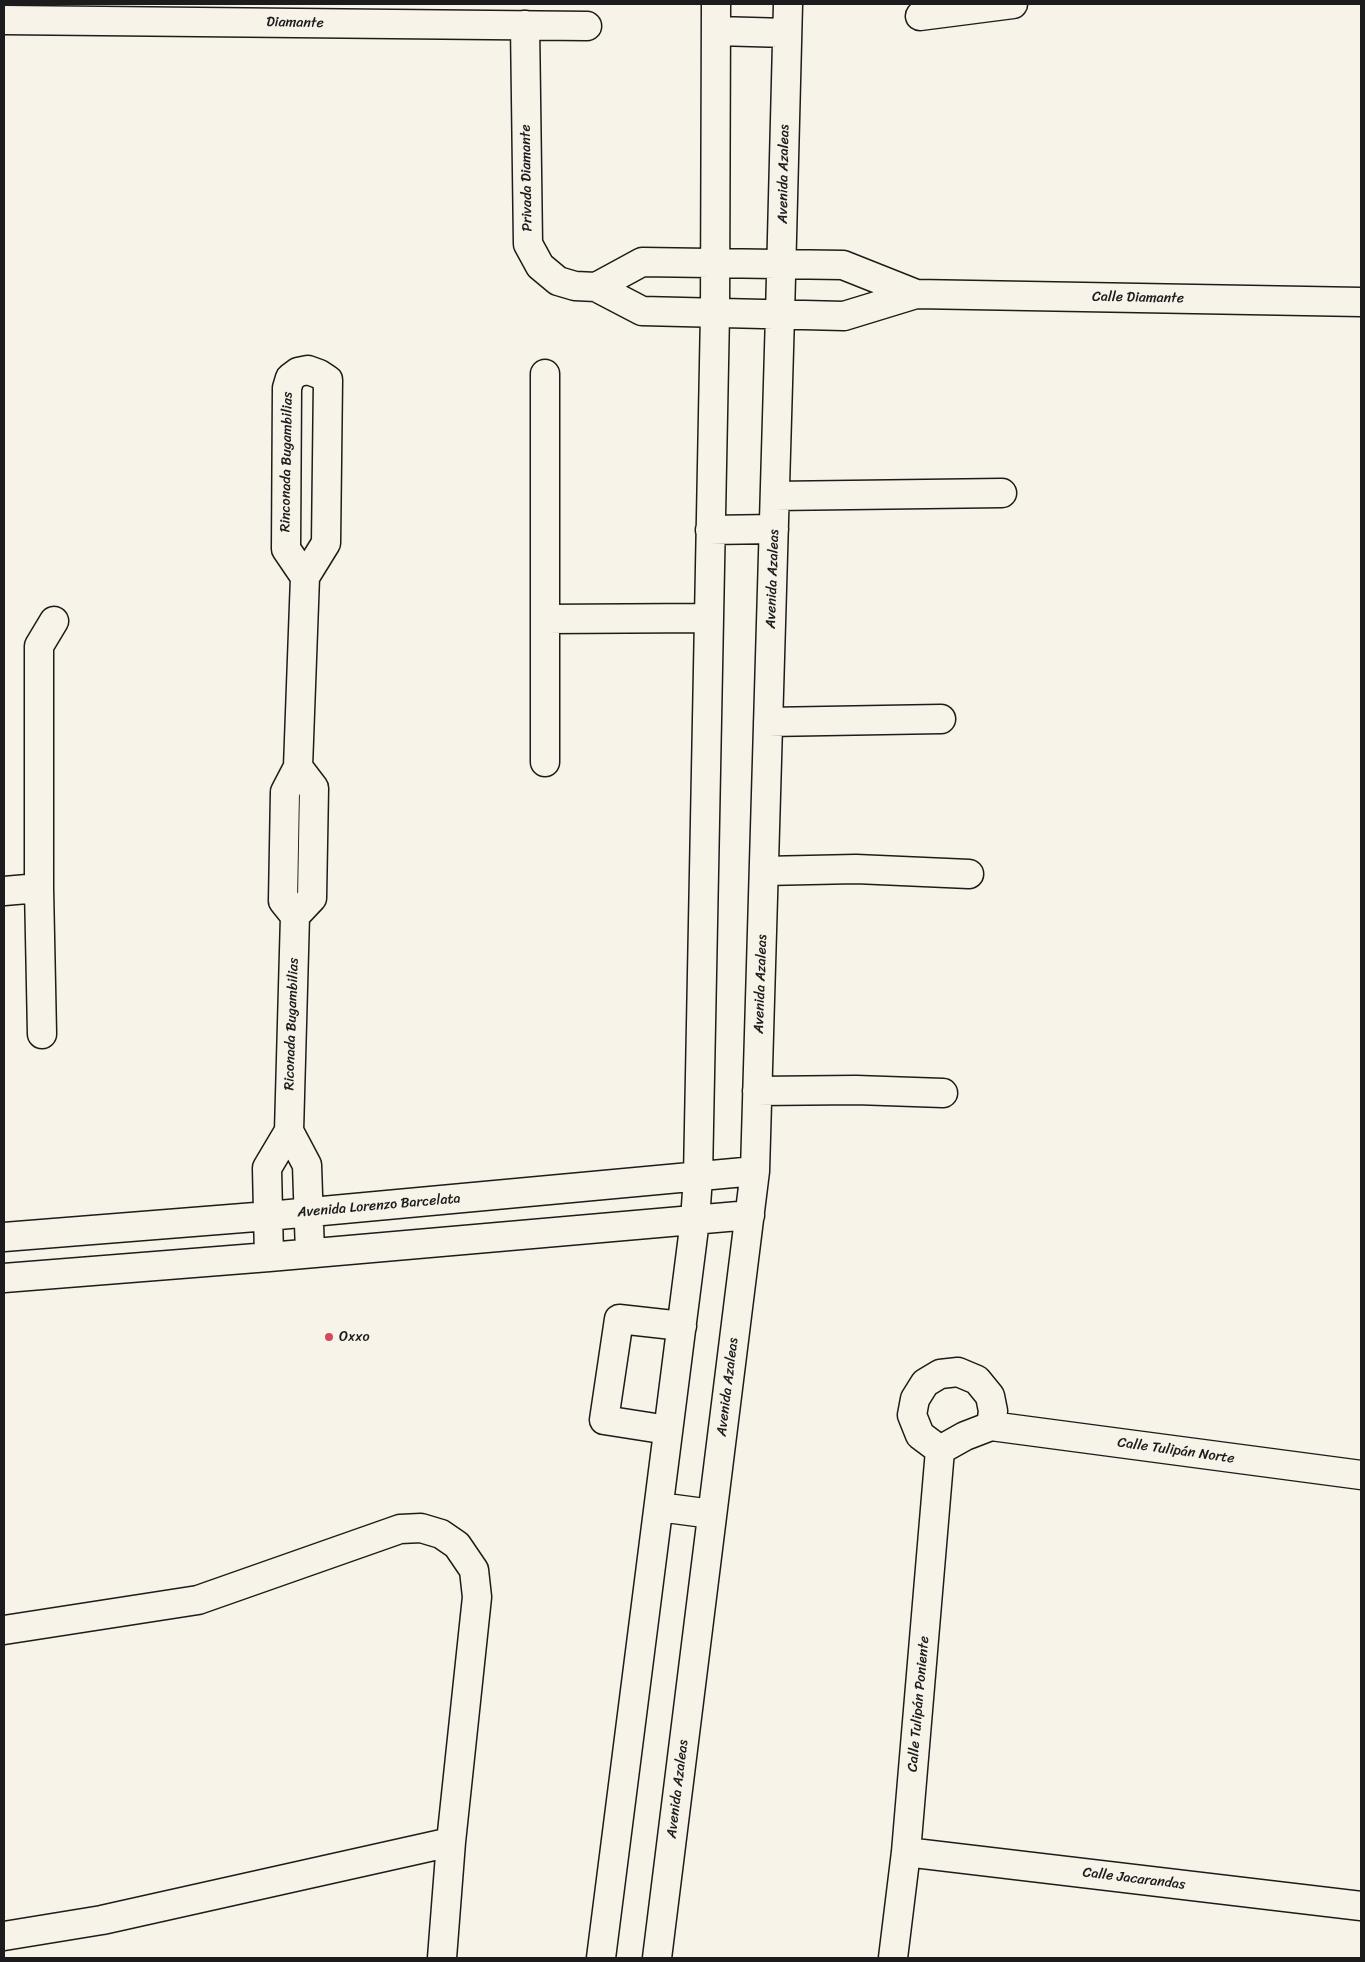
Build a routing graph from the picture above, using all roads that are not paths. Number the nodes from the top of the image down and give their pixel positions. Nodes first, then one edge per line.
1 (716, 4) edge
2 (788, 4) edge
3 (1013, 4) edge
4 (920, 16) dead end
5 (4, 20) edge
6 (525, 25) junction
7 (587, 26) dead end
8 (716, 31) junction
9 (787, 33) junction
10 (715, 263) junction
11 (781, 264) junction
12 (596, 287) junction
13 (916, 294) junction
14 (1361, 302) edge
15 (715, 313) junction
16 (780, 315) junction
17 (545, 374) dead end
18 (1002, 493) dead end
19 (775, 496) junction
20 (774, 529) junction
21 (710, 530) junction
22 (305, 577) junction
23 (709, 618) junction
24 (545, 619) junction
25 (54, 621) dead end
26 (941, 719) dead end
27 (768, 722) junction
28 (545, 762) dead end
29 (298, 767) joint
30 (764, 872) junction
31 (969, 874) dead end
32 (38, 888) junction
33 (4, 891) edge
34 (42, 1034) dead end
35 (758, 1091) junction
36 (943, 1093) dead end
37 (289, 1131) junction
38 (755, 1171) junction
39 (698, 1176) junction
40 (308, 1212) junction
41 (750, 1215) junction
42 (268, 1216) junction
43 (696, 1220) junction
44 (139, 1226) junction
45 (4, 1237) edge
46 (310, 1253) junction
47 (269, 1257) junction
48 (139, 1267) junction
49 (4, 1278) edge
50 (682, 1326) junction
51 (991, 1426) junction
52 (668, 1430) junction
53 (940, 1450) junction
54 (1361, 1475) edge
55 (659, 1506) junction
56 (712, 1514) junction
57 (4, 1630) edge
58 (451, 1842) junction
59 (906, 1852) junction
60 (1361, 1906) edge
61 (4, 1936) edge
62 (442, 1958) edge
63 (602, 1958) edge
64 (657, 1958) edge
65 (893, 1958) edge

1 - 8 street
2 - 9 street, Avenida Azaleas
3 - 4 street
5 - 6 street, Diamante
6 - 7 street, Diamante
6 - 12 street, Privada Diamante
8 - 9 street
8 - 10 street
9 - 11 street, Avenida Azaleas
10 - 11 street, Calle Diamante
10 - 12 street
10 - 15 street
11 - 13 street, Calle Diamante
11 - 16 street, Avenida Azaleas
12 - 15 street, Privada Diamante
13 - 14 street, Calle Diamante
13 - 16 street, Calle Diamante
15 - 16 street, Calle Diamante
15 - 21 street
16 - 19 street, Avenida Azaleas
17 - 24 street
18 - 19 street
19 - 20 street, Avenida Azaleas
20 - 21 street
20 - 27 street, Avenida Azaleas
21 - 23 street
22 - 22 street, Rinconada Bugambilias
22 - 29 street, Rinconada Bugambilias
23 - 24 street
23 - 39 street
24 - 28 street
25 - 32 street
26 - 27 street
27 - 30 street, Avenida Azaleas
29 - 37 street, Riconada Bugambilias
30 - 31 street
30 - 35 street, Avenida Azaleas
32 - 33 street
32 - 34 street
35 - 36 street
35 - 38 street, Avenida Azaleas
37 - 40 street
37 - 42 street
38 - 39 street, Avenida Lorenzo Barcelata
38 - 41 street, Avenida Azaleas
39 - 40 street, Avenida Lorenzo Barcelata
39 - 43 street
40 - 42 street, Avenida Lorenzo Barcelata
40 - 46 street
41 - 43 street
41 - 56 street, Avenida Azaleas
42 - 44 street, Avenida Lorenzo Barcelata
42 - 47 street
43 - 46 street
43 - 50 street
44 - 45 street, Avenida Lorenzo Barcelata
44 - 48 street
46 - 47 street
47 - 48 street
48 - 49 street
50 - 52 street
50 - 52 street
51 - 53 street
51 - 53 street
51 - 54 street, Calle Tulipán Norte
52 - 55 street
53 - 59 street, Calle Tulipán Poniente
55 - 56 street
55 - 63 street
56 - 64 street, Avenida Azaleas
57 - 58 street
58 - 61 street
58 - 62 street
59 - 60 street, Calle Jacarandas
59 - 65 street, Calle Tulipán Poniente

